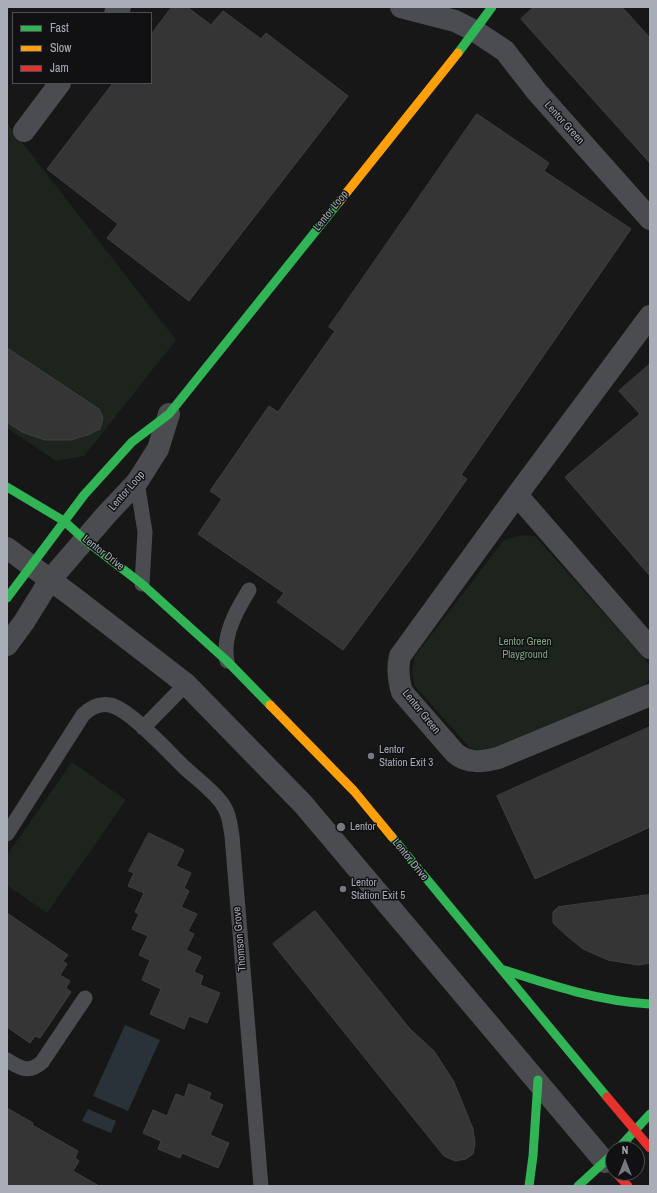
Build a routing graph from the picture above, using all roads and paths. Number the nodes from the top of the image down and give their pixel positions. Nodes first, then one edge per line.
1 (401, 7) edge
2 (492, 7) edge
3 (475, 31) junction
4 (59, 84) edge
5 (24, 131) dead end
6 (650, 219) edge
7 (650, 316) edge
8 (169, 414) junction
9 (137, 482) junction
10 (9, 489) edge
11 (517, 495) junction
12 (64, 521) junction
13 (85, 540) junction
14 (7, 548) edge
15 (32, 566) junction
16 (50, 580) junction
17 (142, 584) junction
18 (249, 590) dead end
19 (7, 598) edge
20 (7, 645) edge
21 (650, 648) edge
22 (227, 661) junction
23 (186, 684) junction
24 (650, 695) edge
25 (143, 728) junction
26 (7, 834) edge
27 (501, 968) junction
28 (85, 998) dead end
29 (650, 1004) edge
30 (7, 1060) edge
31 (538, 1080) junction
32 (650, 1114) edge
33 (636, 1131) junction
34 (629, 1141) edge
35 (650, 1148) edge
36 (605, 1153) edge
37 (605, 1167) edge
38 (261, 1186) edge
39 (528, 1186) edge
40 (578, 1186) edge

1 - 3 street, Lentor Green
2 - 3 street, Lentor Loop
3 - 6 street, Lentor Green
3 - 8 street, Lentor Loop
4 - 5 street
7 - 11 street, Lentor Green
8 - 9 street, Lentor Loop
8 - 12 street, Lentor Loop
9 - 13 street, Lentor Loop
9 - 17 lane
10 - 12 street, Lentor Drive
11 - 21 street
11 - 24 street, Lentor Green
12 - 13 street, Lentor Drive
12 - 15 street, Lentor Loop
13 - 16 street, Lentor Loop
13 - 17 street, Lentor Drive
14 - 15 street
15 - 16 street
15 - 19 street, Lentor Loop
16 - 20 street, Lentor Loop
16 - 23 street
17 - 22 street, Lentor Drive
18 - 22 lane
22 - 27 street, Lentor Drive
23 - 25 lane
23 - 31 street
25 - 26 lane, Thomson Grove
25 - 38 lane, Thomson Grove
27 - 29 street
27 - 33 street, Lentor Drive
28 - 30 lane
31 - 36 street
31 - 39 street
32 - 33 street
33 - 34 street
33 - 35 street, Lentor Drive
37 - 40 street

